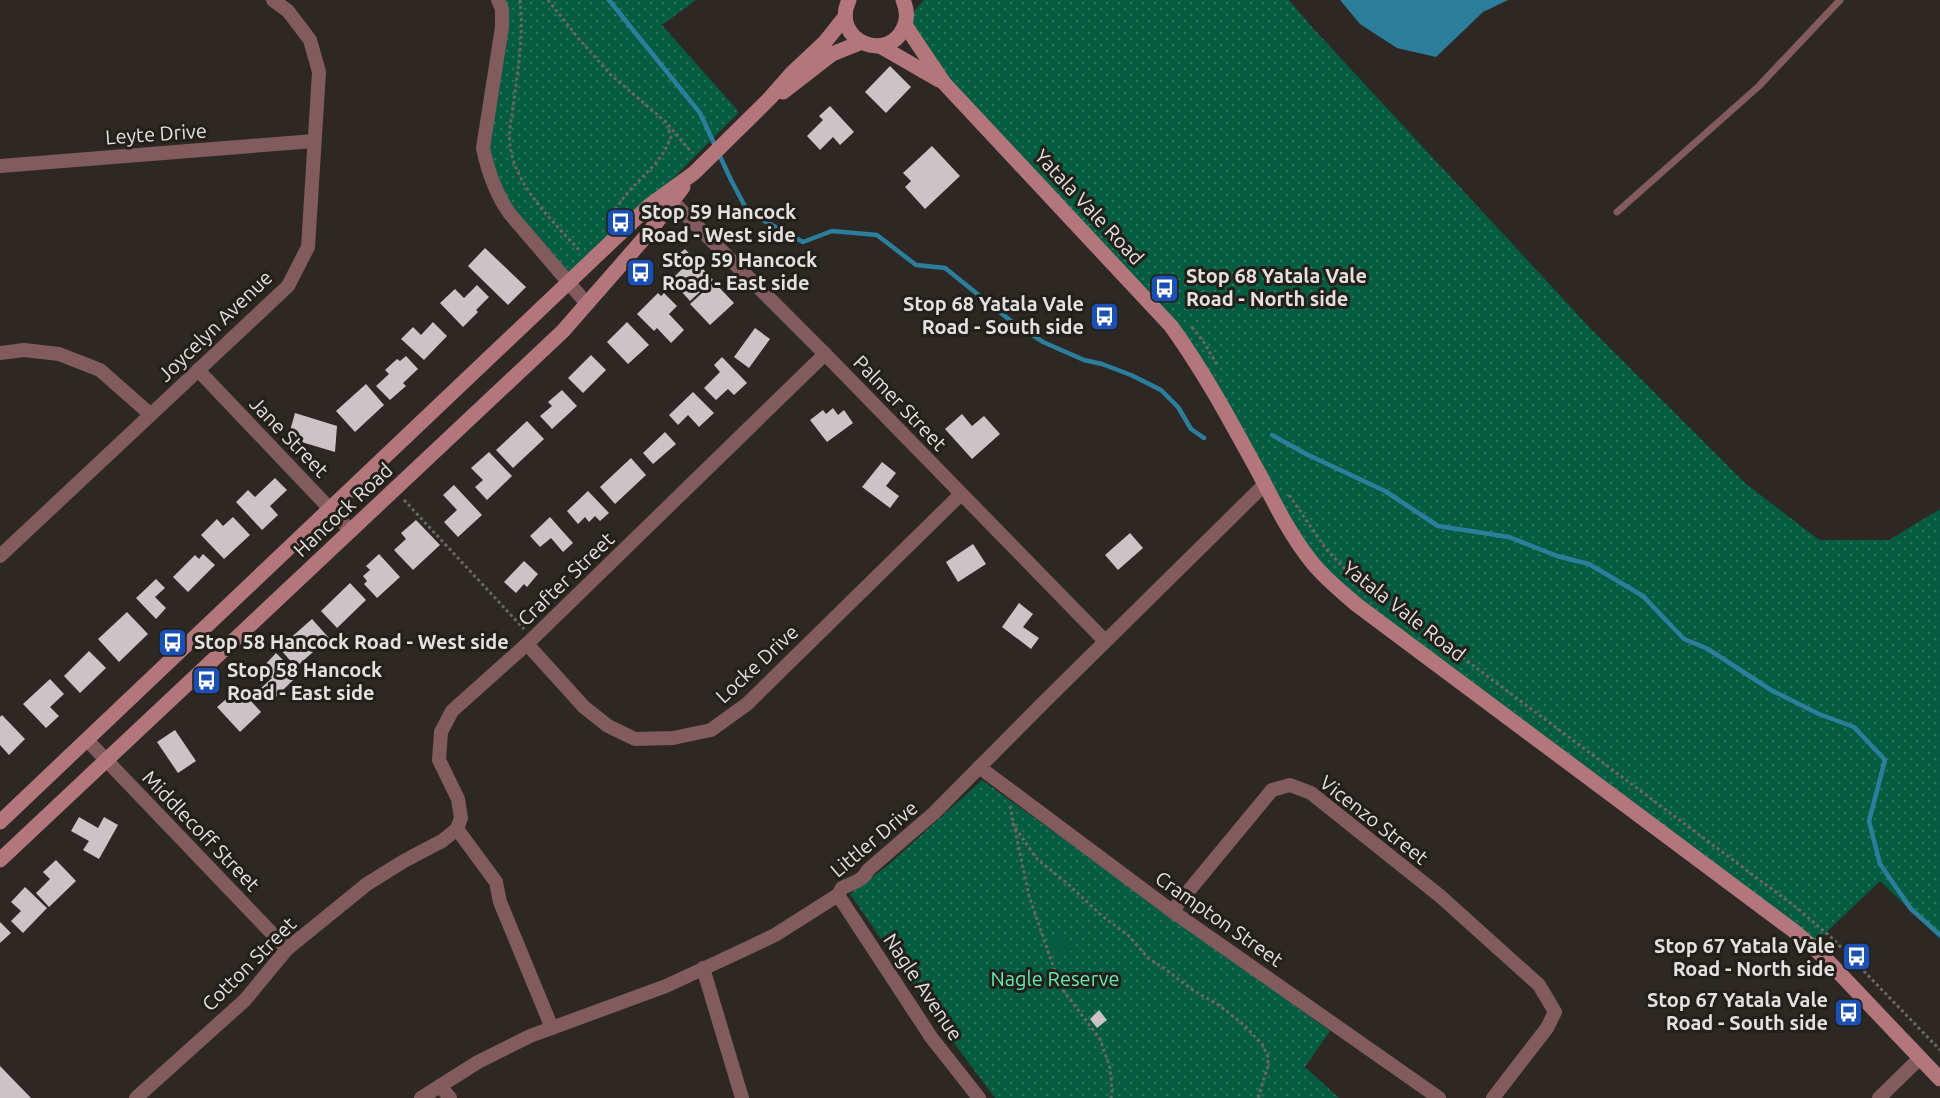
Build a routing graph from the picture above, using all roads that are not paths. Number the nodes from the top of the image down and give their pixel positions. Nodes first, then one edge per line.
1 (273, 0) edge
2 (498, 0) edge
3 (1840, 0) edge
4 (290, 5) edge
5 (846, 6) edge
6 (907, 9) edge
7 (861, 42) junction
8 (880, 46) junction
9 (944, 83) junction
10 (770, 98) junction
11 (314, 141) junction
12 (0, 166) edge
13 (669, 198) junction
14 (1617, 212) dead end
15 (569, 284) junction
16 (587, 304) junction
17 (0, 353) edge
18 (825, 354) junction
19 (198, 370) junction
20 (150, 414) junction
21 (1264, 484) junction
22 (961, 494) junction
23 (331, 510) junction
24 (351, 531) junction
25 (0, 556) edge
26 (530, 641) junction
27 (1105, 641) junction
28 (87, 740) junction
29 (107, 761) junction
30 (979, 767) junction
31 (0, 822) edge
32 (457, 828) junction
33 (0, 860) edge
34 (838, 895) junction
35 (1172, 911) junction
36 (287, 950) junction
37 (703, 968) junction
38 (552, 1028) junction
39 (1920, 1058) junction
40 (1940, 1079) edge
41 (440, 1086) junction
42 (136, 1098) edge
43 (421, 1098) edge
44 (450, 1098) edge
45 (742, 1098) edge
46 (979, 1098) edge
47 (1439, 1098) edge
48 (1493, 1098) edge
49 (1879, 1098) edge

1 - 4 street, Joycelyn Avenue
2 - 15 street
3 - 14 lane
4 - 11 street, Joycelyn Avenue
5 - 7 main road
5 - 10 main road, Hancock Road
6 - 8 main road
6 - 9 main road, Yatala Vale Road
7 - 8 main road, Yatala Vale Road
7 - 10 main road, Hancock Road
8 - 9 main road, Yatala Vale Road
9 - 21 main road, Yatala Vale Road
10 - 13 main road, Hancock Road
11 - 12 street, Leyte Drive
11 - 19 street, Joycelyn Avenue
13 - 15 main road, Hancock Road
13 - 16 main road, Hancock Road
13 - 18 street, Palmer Street
15 - 16 street
15 - 23 main road, Hancock Road
16 - 24 main road, Hancock Road
17 - 20 street
18 - 22 street, Palmer Street
18 - 26 street, Crafter Street
19 - 20 street, Joycelyn Avenue
19 - 23 street, Jane Street
20 - 25 street, Joycelyn Avenue
21 - 27 street, Littler Drive
21 - 39 main road, Yatala Vale Road
22 - 26 street, Locke Drive
22 - 27 street, Palmer Street
23 - 24 street, Jane Street
23 - 28 main road, Hancock Road
24 - 29 main road, Hancock Road
26 - 32 street, Crafter Street
27 - 30 street, Littler Drive
28 - 29 street, Middlecoff Street
28 - 31 main road, Hancock Road
29 - 33 main road, Hancock Road
29 - 36 street, Middlecoff Street
30 - 34 street, Littler Drive
30 - 35 street, Crampton Street
32 - 36 street, Cotton Street
32 - 38 street
34 - 37 street, Littler Drive
34 - 46 street, Nagle Avenue
35 - 47 street, Crampton Street
35 - 48 street, Vicenzo Street
36 - 42 street, Cotton Street
37 - 38 street, Littler Drive
37 - 45 street
38 - 41 street, Littler Drive
39 - 40 main road, Yatala Vale Road
39 - 49 street
41 - 43 street, Littler Drive
41 - 44 street

